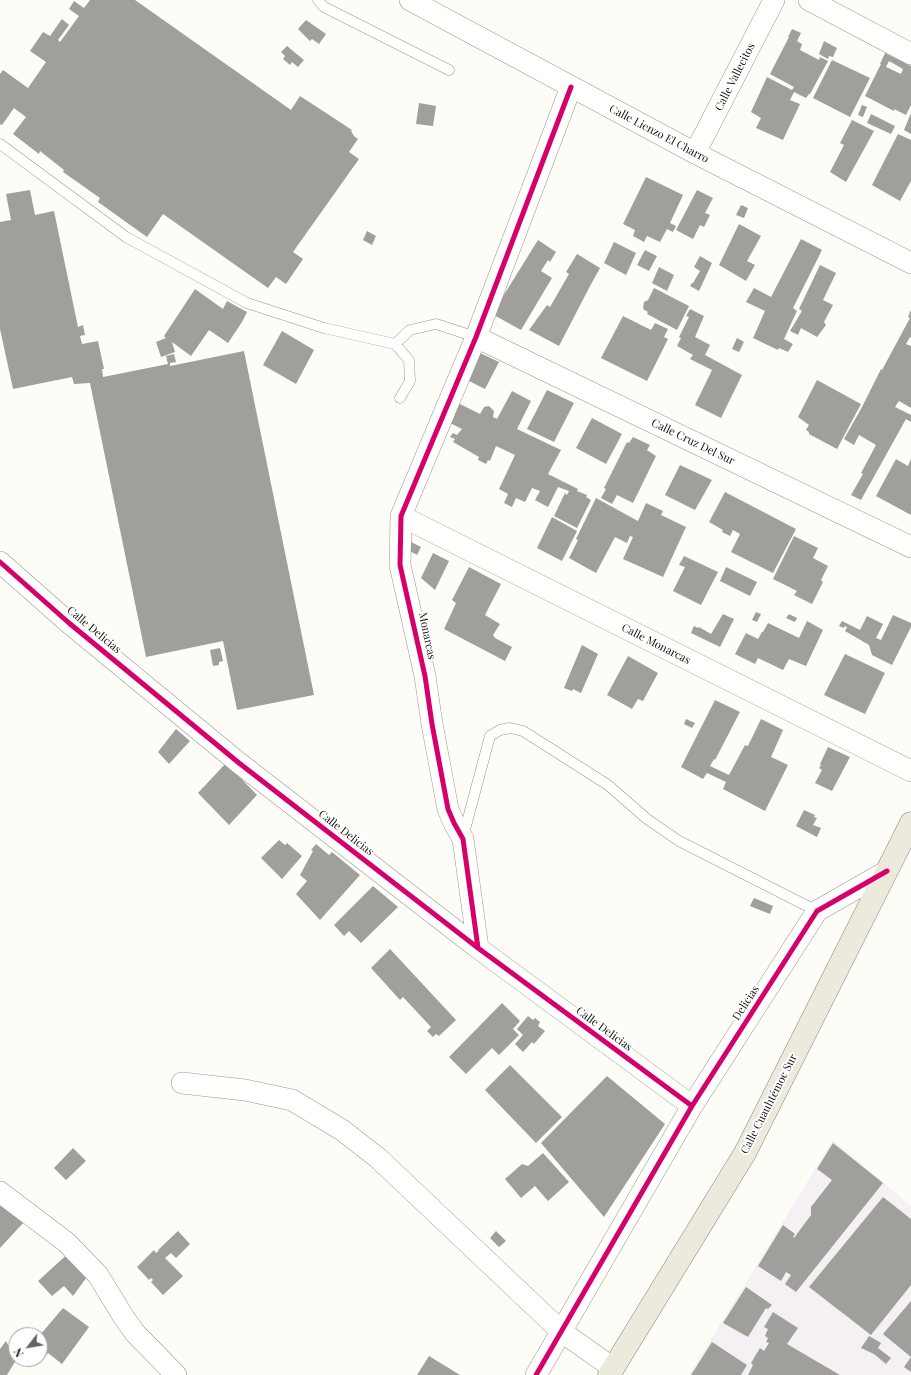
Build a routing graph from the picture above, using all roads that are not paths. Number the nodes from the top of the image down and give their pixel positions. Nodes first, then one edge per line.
1 (318, 0) edge
2 (410, 0) edge
3 (774, 0) edge
4 (809, 0) edge
5 (911, 54) edge
6 (448, 70) dead end
7 (571, 87) junction
8 (0, 144) edge
9 (695, 153) junction
10 (911, 263) edge
11 (476, 337) junction
12 (395, 344) junction
13 (400, 398) dead end
14 (401, 516) junction
15 (911, 547) edge
16 (0, 562) edge
17 (911, 771) edge
18 (911, 823) edge
19 (463, 839) junction
20 (887, 871) junction
21 (817, 911) junction
22 (478, 948) junction
23 (182, 1083) dead end
24 (692, 1106) junction
25 (0, 1192) edge
26 (562, 1332) junction
27 (611, 1372) edge
28 (176, 1375) edge
29 (536, 1375) edge

1 - 6 lane
2 - 7 street, Calle Lienzo El Charro
3 - 9 street, Calle Vallecitos
4 - 5 street
7 - 9 street, Calle Lienzo El Charro
7 - 11 street, Monarcas
8 - 12 lane
9 - 10 street, Calle Lienzo El Charro
11 - 12 lane
11 - 14 street, Monarcas
11 - 15 street, Calle Cruz Del Sur
12 - 13 lane
14 - 17 street, Calle Monarcas
14 - 19 street, Monarcas
16 - 22 street, Calle Delicias
18 - 20 main road, Calle Cuauhtémoc Sur
19 - 21 lane
19 - 22 street, Monarcas
20 - 21 street
20 - 27 main road, Calle Cuauhtémoc Sur
21 - 24 street, Delicias
22 - 24 street, Calle Delicias
23 - 26 street
24 - 26 street, Delicias
25 - 28 street
26 - 27 street
26 - 29 street, Delicias

